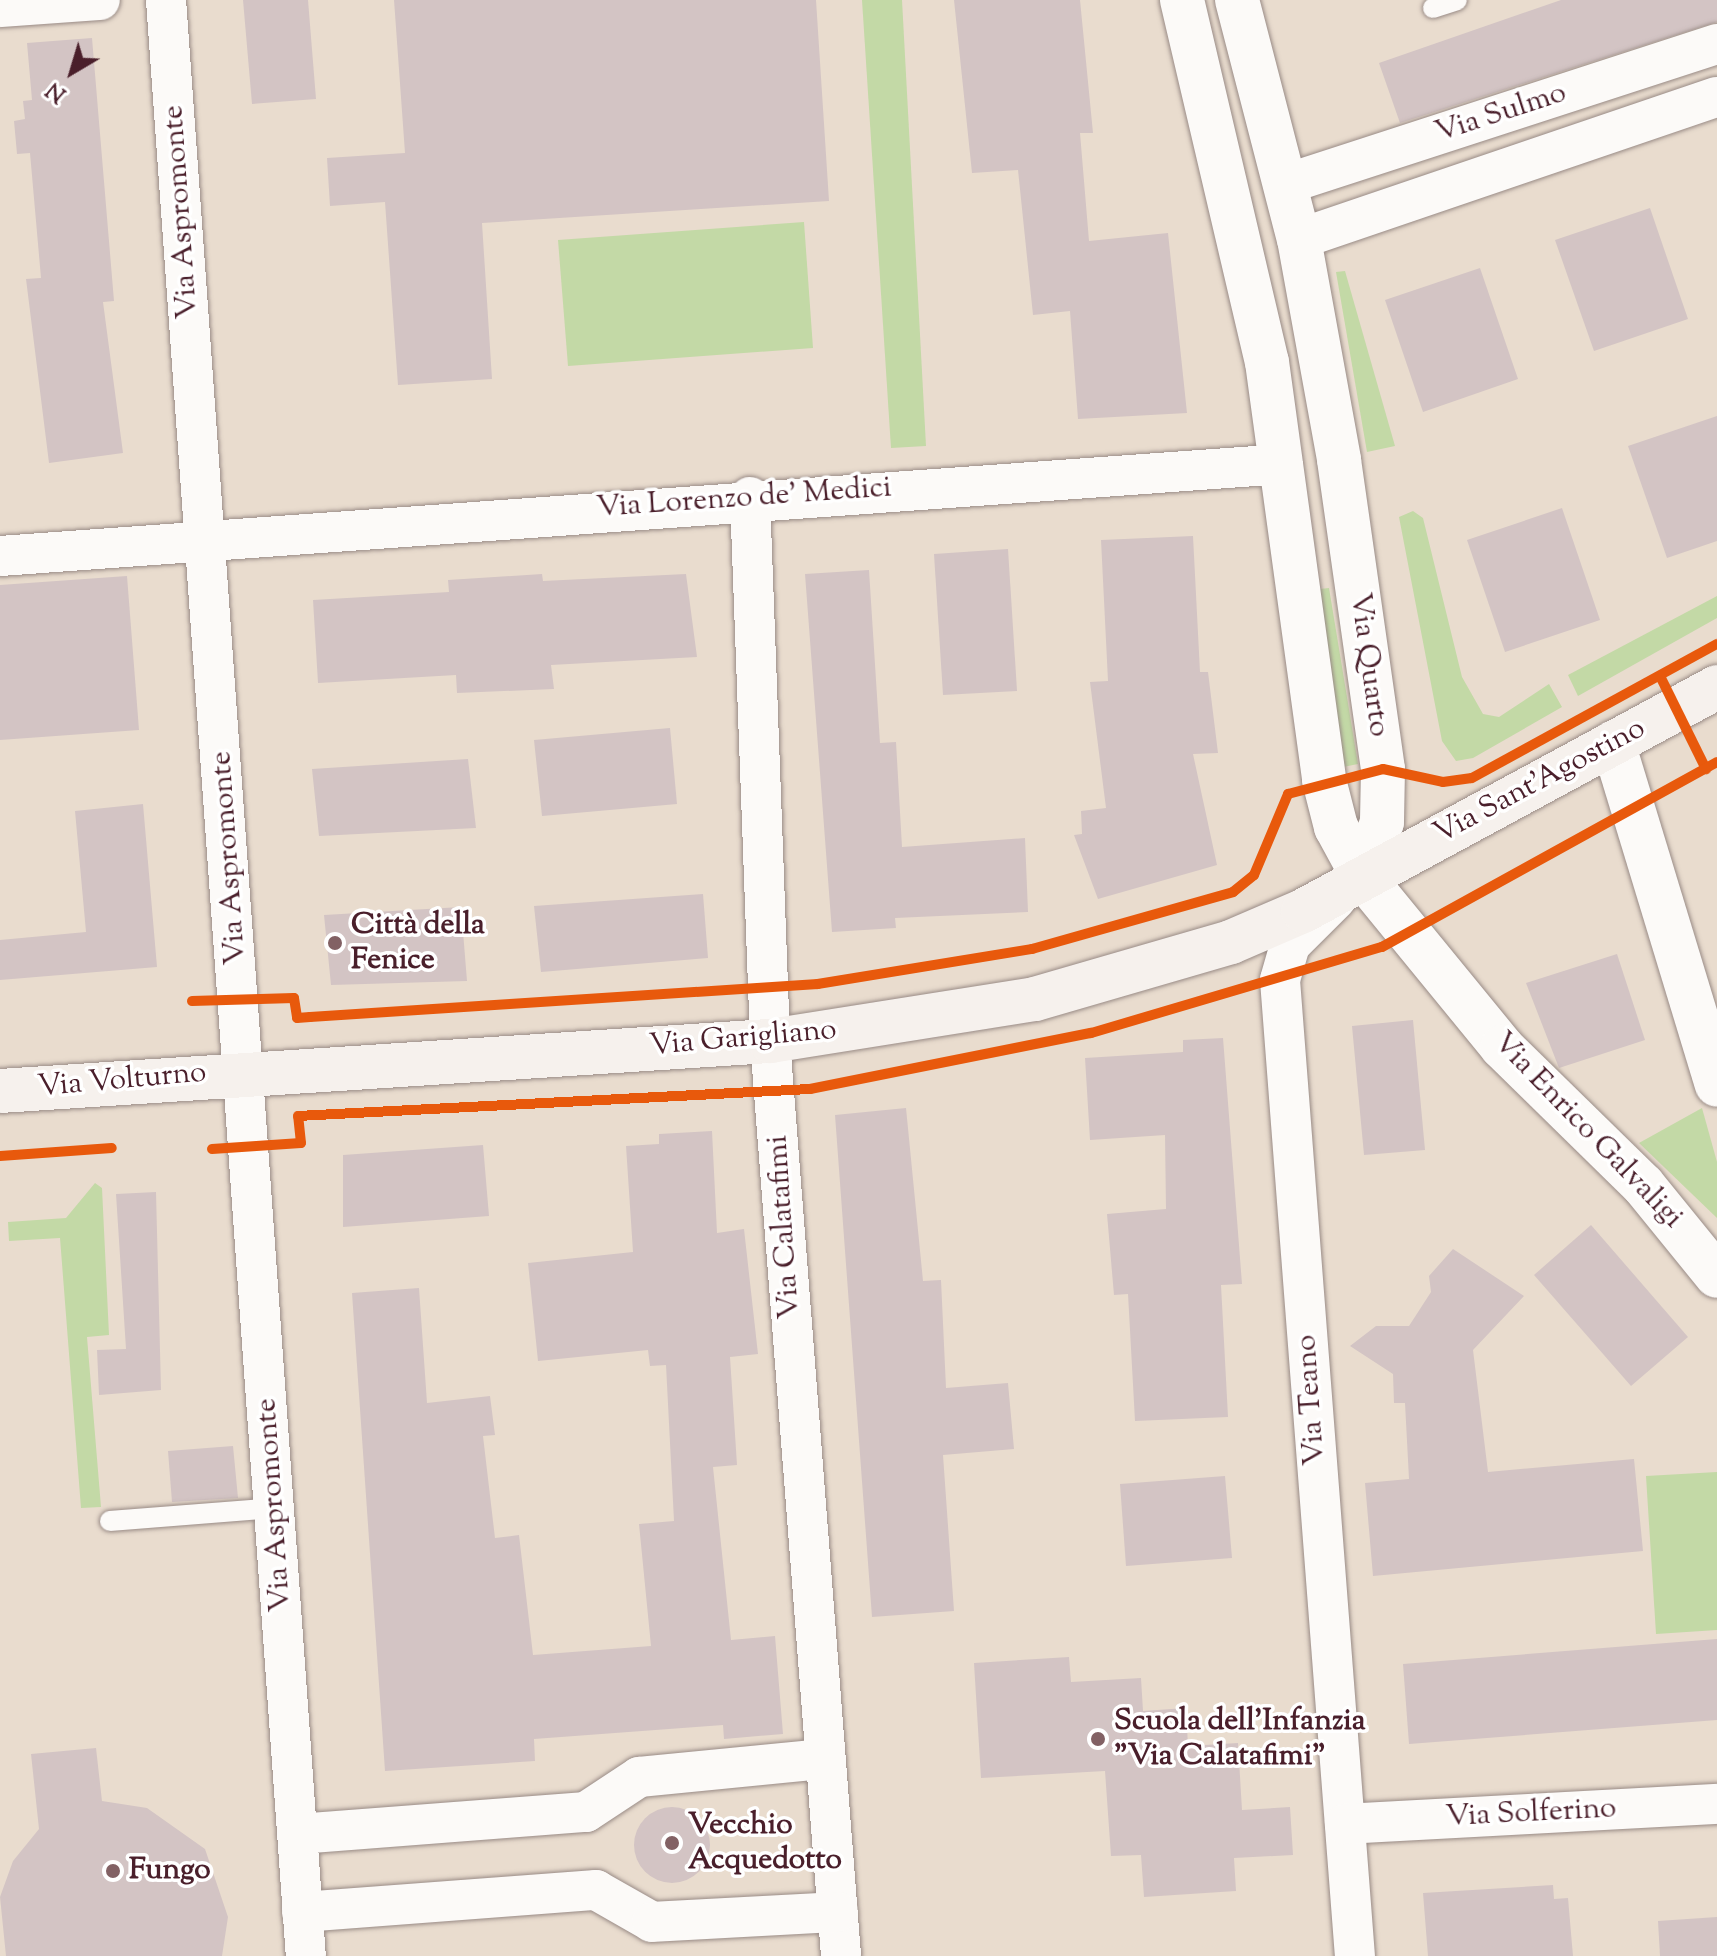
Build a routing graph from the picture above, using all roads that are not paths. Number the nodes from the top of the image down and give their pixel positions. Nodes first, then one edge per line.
1 (100, 0) edge
2 (166, 0) edge
3 (1182, 0) edge
4 (1237, 0) edge
5 (1457, 0) edge
6 (0, 7) edge
7 (1433, 8) dead end
8 (1717, 44) edge
9 (1717, 97) edge
10 (1286, 184) junction
11 (1233, 198) junction
12 (1299, 239) junction
13 (1245, 254) junction
14 (1339, 460) junction
15 (1283, 464) junction
16 (750, 497) junction
17 (207, 541) junction
18 (0, 556) edge
19 (1717, 687) edge
20 (1613, 743) junction
21 (1363, 877) junction
22 (1231, 942) junction
23 (1280, 980) junction
24 (770, 1041) junction
25 (244, 1071) junction
26 (1717, 1085) edge
27 (0, 1091) edge
28 (1717, 1276) edge
29 (276, 1508) junction
30 (110, 1521) dead end
31 (824, 1759) junction
32 (1717, 1804) edge
33 (1345, 1824) junction
34 (298, 1834) junction
35 (302, 1912) junction
36 (838, 1912) junction
37 (306, 1956) edge
38 (841, 1956) edge
39 (1355, 1956) edge

1 - 6 street
2 - 17 street, Via Aspromonte
3 - 11 street, Via Quarto
4 - 10 street, Via Quarto
5 - 7 lane
8 - 10 street, Via Sulmo
9 - 12 street, Via Sulmo
10 - 11 street
10 - 12 street, Via Quarto
11 - 13 street, Via Quarto
12 - 13 street
12 - 14 street, Via Quarto
13 - 15 street, Via Quarto
14 - 15 street
14 - 21 street, Via Quarto
15 - 16 street, Via Lorenzo de' Medici
15 - 21 street, Via Quarto
16 - 17 street, Via Lorenzo de' Medici
16 - 24 street, Via Calatafimi
17 - 18 street, Via Lorenzo de' Medici
17 - 25 street, Via Aspromonte
19 - 20 main road, Via Sant'Agostino
20 - 21 main road, Via Sant'Agostino
20 - 26 street
21 - 22 main road, Via Garigliano
21 - 23 street, Via Teano
21 - 28 street, Via Enrico Galvaligi
22 - 23 street
22 - 24 main road, Via Garigliano
23 - 33 street, Via Teano
24 - 25 main road, Via Garigliano
24 - 31 street, Via Calatafimi
25 - 27 main road, Via Volturno
25 - 29 street, Via Aspromonte
29 - 30 lane
29 - 34 street, Via Aspromonte
31 - 34 street
31 - 36 street, Via Calatafimi
32 - 33 street, Via Solferino
33 - 39 street, Via Teano
34 - 35 street, Via Aspromonte
35 - 36 street
35 - 37 street, Via Aspromonte
36 - 38 street, Via Calatafimi

